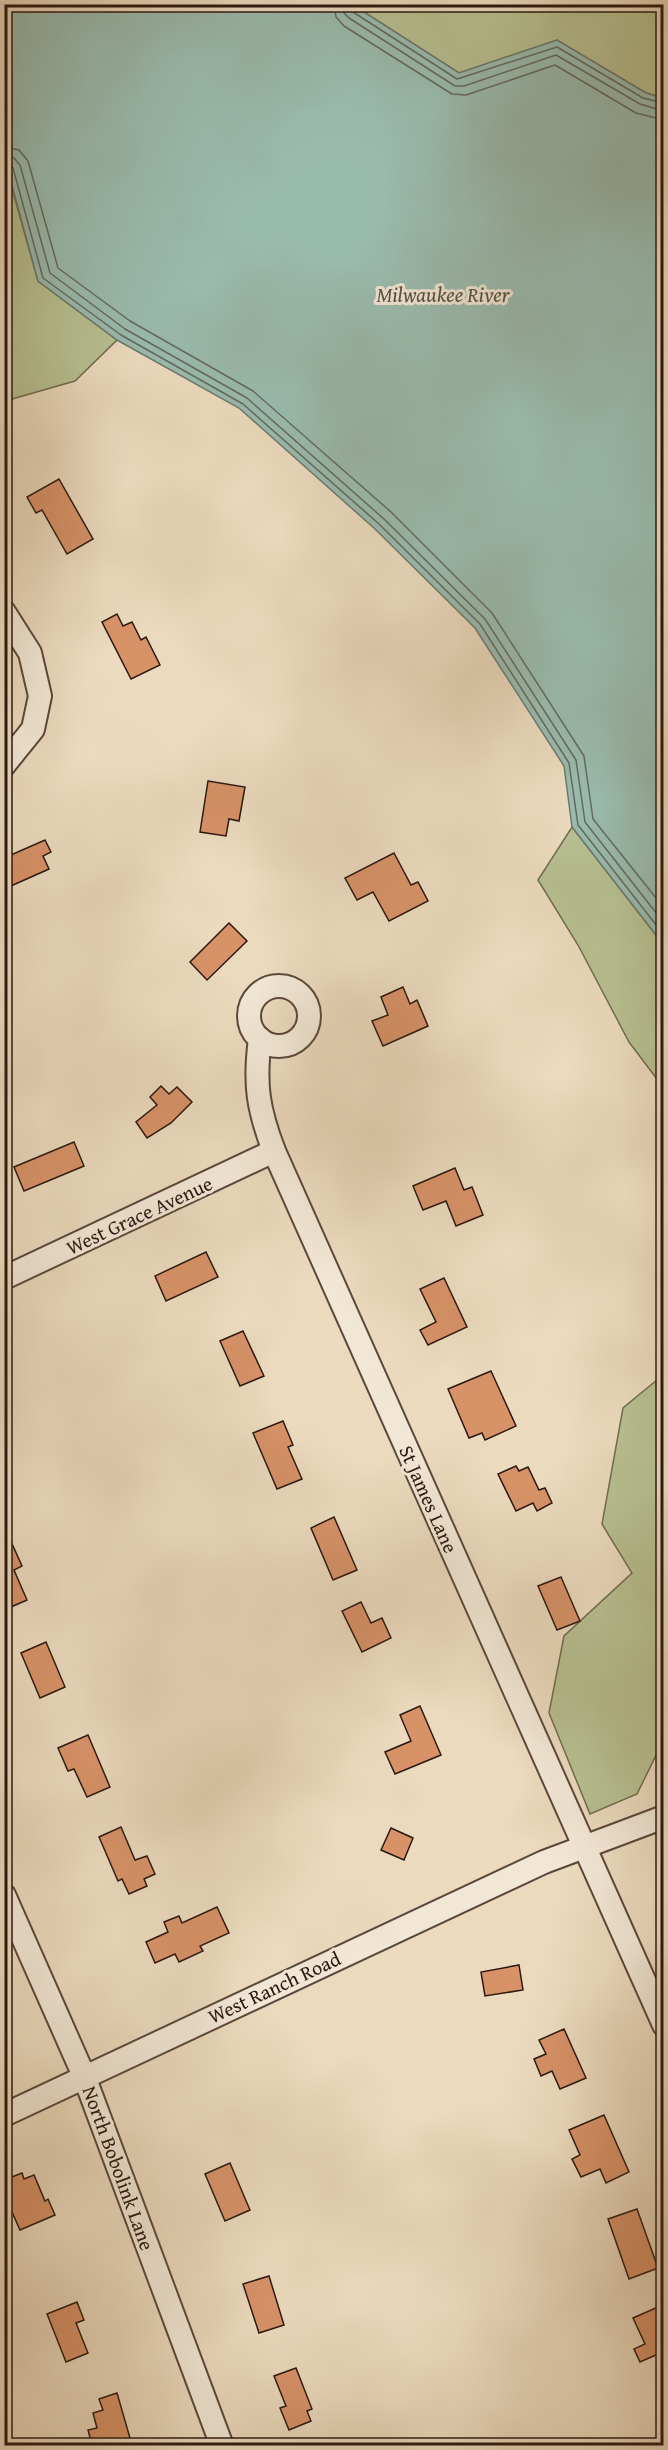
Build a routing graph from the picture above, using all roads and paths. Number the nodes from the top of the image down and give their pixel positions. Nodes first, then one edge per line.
1 (4, 612) edge
2 (4, 765) edge
3 (260, 1039) dead end
4 (274, 1152) junction
5 (4, 1278) edge
6 (663, 1817) edge
7 (584, 1847) junction
8 (4, 1895) edge
9 (663, 2025) edge
10 (84, 2076) junction
11 (4, 2115) edge
12 (222, 2445) edge

1 - 2 street
3 - 4 street, St James Lane
4 - 5 street, West Grace Avenue
4 - 7 street, St James Lane
6 - 7 street
7 - 9 street, St James Lane
7 - 10 street, West Ranch Road
8 - 10 street, North Bobolink Lane
10 - 11 street, West Ranch Road
10 - 12 street, North Bobolink Lane

